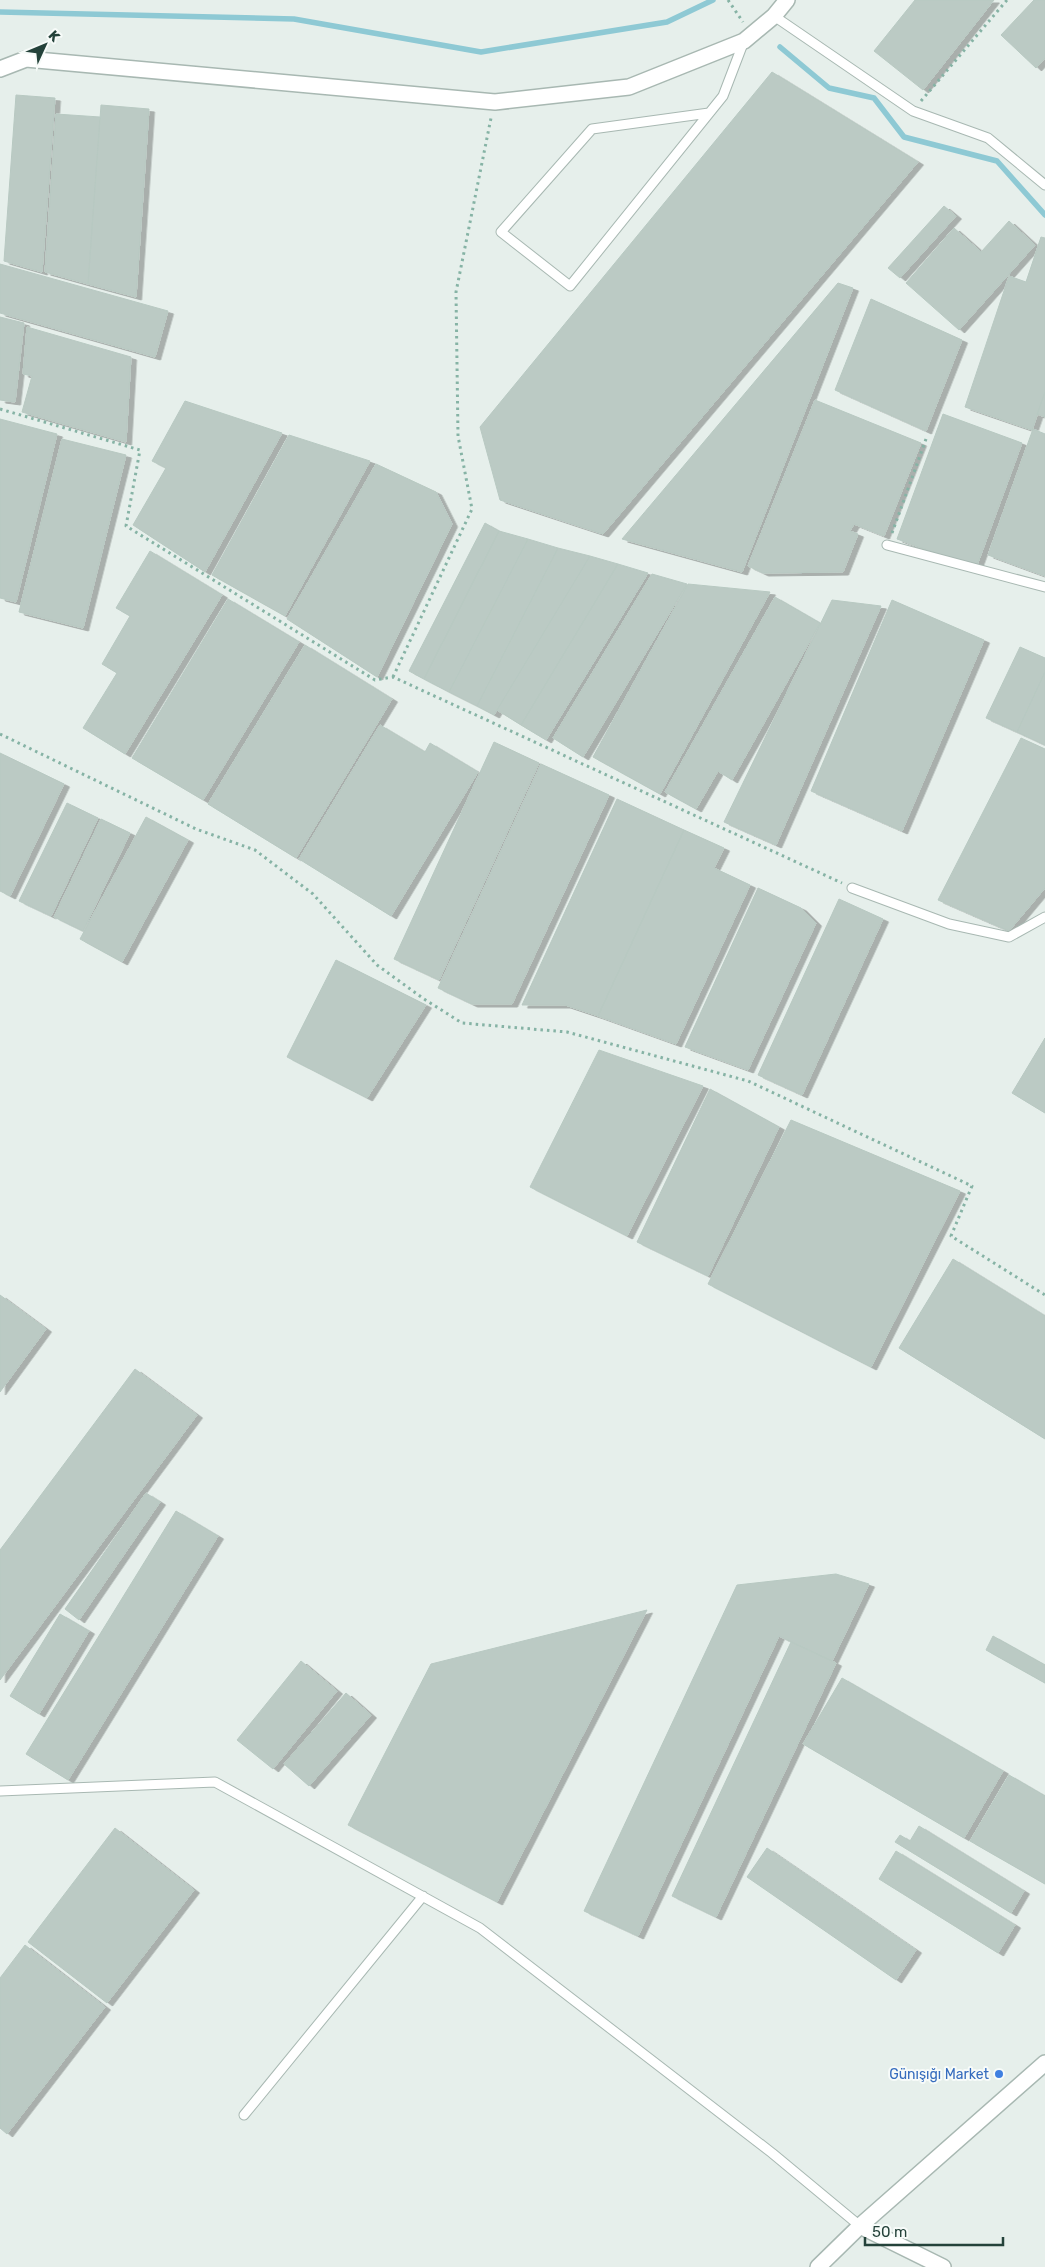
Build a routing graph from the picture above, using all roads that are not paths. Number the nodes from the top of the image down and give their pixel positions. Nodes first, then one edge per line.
1 (787, 0) edge
2 (774, 16) junction
3 (744, 41) junction
4 (0, 69) edge
5 (709, 113) junction
6 (1045, 185) edge
7 (887, 545) road end
8 (1045, 587) edge
9 (852, 888) road end
10 (1045, 917) edge
11 (0, 1792) edge
12 (423, 1896) junction
13 (1045, 2063) edge
14 (244, 2115) dead end
15 (860, 2226) junction
16 (818, 2267) edge
17 (943, 2267) edge

1 - 2 street
2 - 3 street
2 - 6 lane
3 - 4 street
3 - 5 lane
5 - 5 lane
7 - 8 lane
9 - 10 lane
11 - 12 lane
12 - 14 lane
12 - 15 lane
13 - 15 street
15 - 16 street
15 - 17 street

